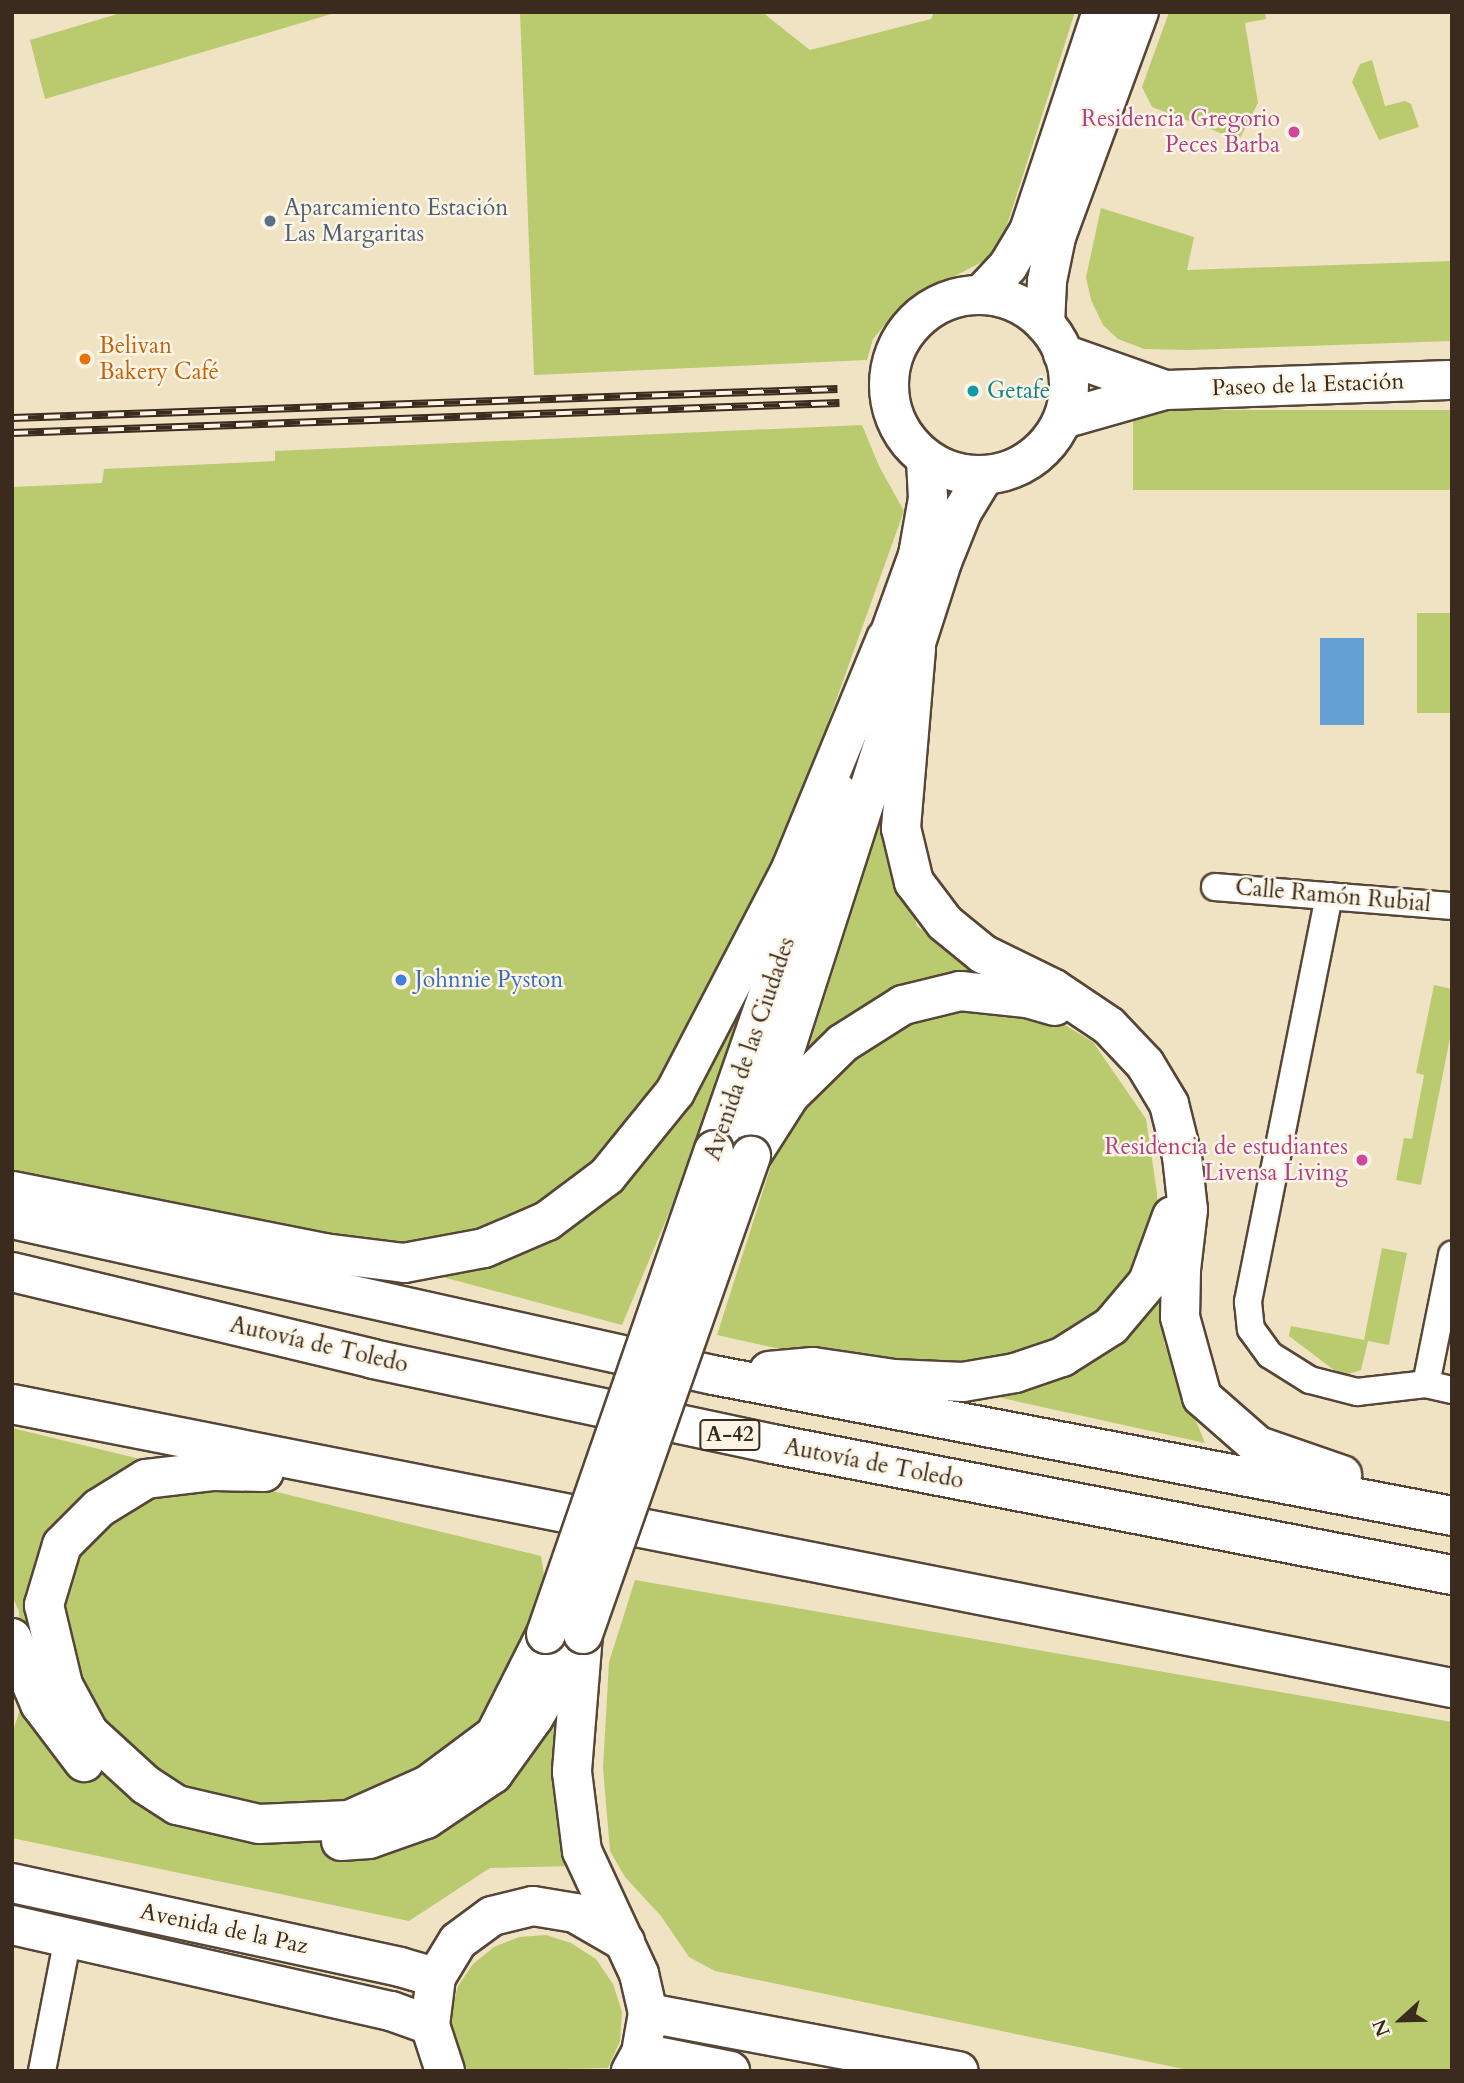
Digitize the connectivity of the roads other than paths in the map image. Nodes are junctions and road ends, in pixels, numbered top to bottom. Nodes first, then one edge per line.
1 (1102, 12) edge
2 (1139, 12) edge
3 (981, 295) junction
4 (1054, 339) junction
5 (1452, 380) edge
6 (1165, 390) junction
7 (1063, 419) junction
8 (926, 459) junction
9 (984, 475) junction
10 (901, 644) junction
11 (1215, 887) dead end
12 (1329, 896) junction
13 (1452, 906) edge
14 (1109, 1026) junction
15 (751, 1156) junction
16 (1182, 1156) junction
17 (12, 1191) edge
18 (12, 1219) edge
19 (1452, 1255) edge
20 (12, 1272) edge
21 (713, 1375) junction
22 (1426, 1384) junction
23 (1452, 1390) edge
24 (12, 1404) edge
25 (372, 1475) junction
26 (1452, 1514) edge
27 (1452, 1575) edge
28 (565, 1634) junction
29 (12, 1638) edge
30 (1452, 1688) edge
31 (12, 1883) edge
32 (12, 1925) edge
33 (68, 1937) junction
34 (625, 1942) junction
35 (436, 1977) junction
36 (648, 2012) junction
37 (430, 2025) junction
38 (636, 2062) edge
39 (42, 2071) edge
40 (445, 2071) edge
41 (730, 2071) edge
42 (959, 2071) edge

1 - 3 main road
2 - 4 main road
3 - 4 main road
3 - 8 main road
4 - 6 main road, Paseo de la Estación
4 - 7 main road
5 - 6 main road, Paseo de la Estación
6 - 7 main road, Paseo de la Estación
7 - 9 main road
8 - 9 main road
8 - 10 main road, Avenida de las Ciudades
9 - 10 main road, Avenida de las Ciudades
10 - 14 main road
10 - 15 main road, Avenida de las Ciudades
10 - 17 main road
10 - 28 main road, Avenida de las Ciudades, bridge
11 - 12 street, Calle Ramón Rubial
12 - 13 street, Calle Ramón Rubial
12 - 22 street
14 - 15 main road
14 - 16 main road
15 - 28 main road, Avenida de las Ciudades, bridge
16 - 21 main road
16 - 26 main road
18 - 21 main road, A-42
19 - 22 street
20 - 27 main road, Autovía de Toledo / A-42
21 - 26 main road, A-42
22 - 23 street
24 - 25 main road
25 - 28 main road
25 - 30 main road
28 - 29 main road
28 - 34 main road
31 - 35 main road, Avenida de la Paz
32 - 33 main road
33 - 37 main road
33 - 39 street
34 - 35 main road
34 - 36 main road
35 - 37 main road
36 - 38 main road
36 - 42 main road
37 - 40 main road
38 - 41 main road

